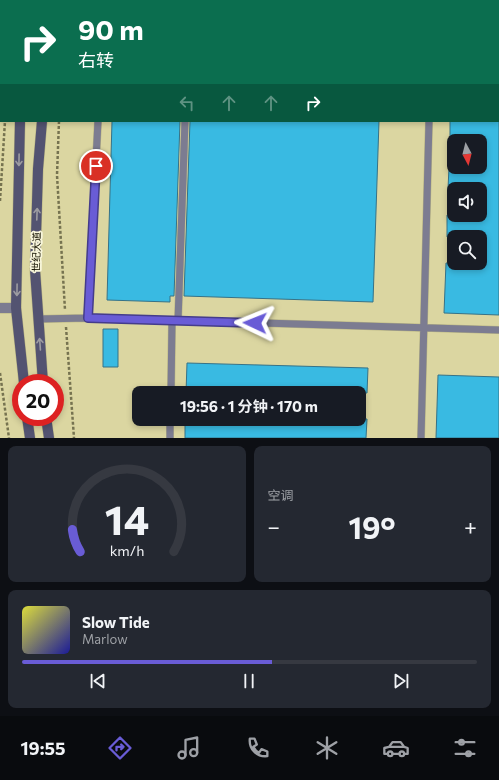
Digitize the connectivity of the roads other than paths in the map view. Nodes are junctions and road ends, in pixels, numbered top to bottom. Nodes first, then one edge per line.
1 (20, 122) edge
2 (42, 122) edge
3 (98, 122) edge
4 (185, 122) edge
5 (429, 122) edge
6 (0, 308) edge
7 (16, 308) junction
8 (38, 318) junction
9 (88, 318) junction
10 (175, 321) junction
11 (424, 328) junction
12 (499, 330) edge
13 (23, 374) edge
14 (42, 374) edge
15 (171, 386) edge
16 (28, 426) edge
17 (47, 426) edge
18 (170, 426) edge
19 (30, 438) edge
20 (49, 438) edge
21 (170, 438) edge
22 (421, 438) edge

1 -> 7 street, 世纪大道
8 -> 2 street, 世纪大道
3 - 9 lane
4 - 10 lane
5 - 11 lane
6 - 7 street
7 - 13 street, 世纪大道
8 - 9 lane
14 -> 8 street, 世纪大道
9 - 10 lane
10 - 11 lane
10 - 15 lane
11 - 12 lane
11 - 22 lane
16 - 19 street
17 - 20 street
18 - 21 lane

